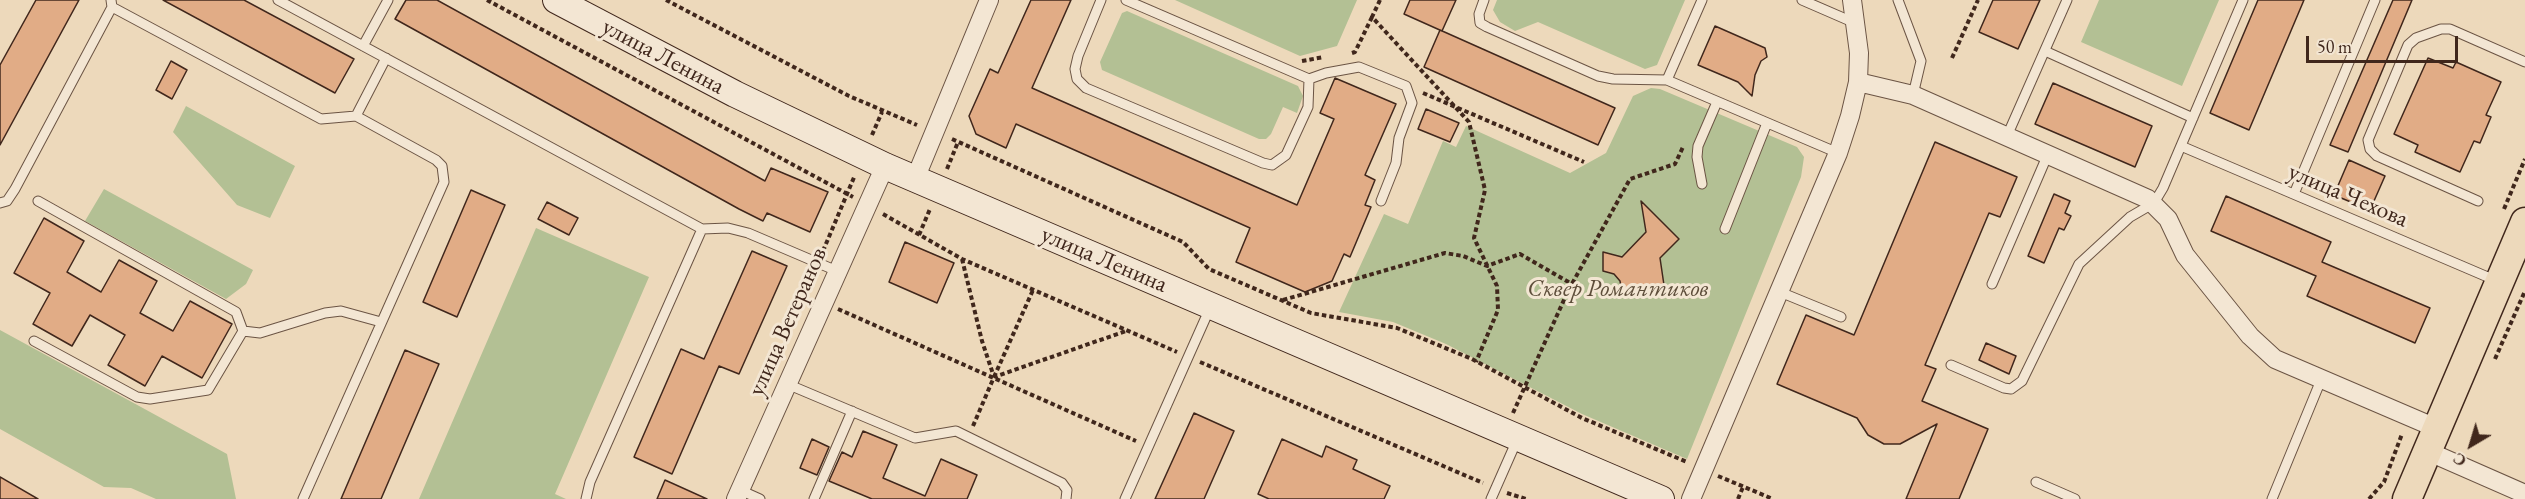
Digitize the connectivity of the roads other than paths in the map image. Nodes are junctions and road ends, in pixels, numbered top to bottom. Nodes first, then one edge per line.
1 (278, 0) edge
2 (388, 0) edge
3 (556, 0) edge
4 (989, 0) edge
5 (1101, 0) edge
6 (1126, 0) edge
7 (1484, 0) edge
8 (1702, 0) edge
9 (1802, 0) edge
10 (1852, 0) edge
11 (1898, 0) edge
12 (2067, 0) edge
13 (2243, 0) edge
14 (2375, 0) edge
15 (111, 4) edge
16 (1856, 23) junction
17 (363, 46) junction
18 (2045, 51) junction
19 (386, 58) junction
20 (2525, 62) edge
21 (1309, 79) junction
22 (1667, 80) junction
23 (1858, 82) junction
24 (1913, 95) junction
25 (1717, 102) junction
26 (356, 116) junction
27 (2193, 118) junction
28 (1767, 123) junction
29 (2007, 136) junction
30 (2181, 146) junction
31 (1838, 153) junction
32 (2048, 154) junction
33 (874, 161) junction
34 (915, 179) junction
35 (1702, 184) dead end
36 (2294, 194) junction
37 (38, 201) dead end
38 (1381, 201) dead end
39 (2478, 201) dead end
40 (0, 203) edge
41 (2154, 203) junction
42 (2524, 227) edge
43 (702, 229) junction
44 (1725, 229) dead end
45 (837, 271) junction
46 (2499, 282) junction
47 (1992, 284) dead end
48 (1780, 292) junction
49 (1211, 306) junction
50 (1841, 317) dead end
51 (381, 322) junction
52 (243, 331) junction
53 (34, 341) dead end
54 (1951, 364) dead end
55 (2320, 380) junction
56 (787, 384) junction
57 (852, 411) junction
58 (1512, 435) junction
59 (2432, 439) junction
60 (2036, 482) dead end
61 (2525, 494) edge
62 (738, 495) edge
63 (303, 499) edge
64 (586, 499) edge
65 (760, 499) edge
66 (814, 499) edge
67 (1066, 499) edge
68 (1125, 499) edge
69 (1491, 499) edge
70 (1661, 499) edge
71 (1691, 499) edge
72 (2075, 499) edge
73 (2272, 499) edge
74 (2407, 499) edge

1 - 17 lane
2 - 17 lane
3 - 33 main road, улица Ленина
4 - 34 street
5 - 21 lane
6 - 21 lane
7 - 22 lane
8 - 22 lane
9 - 16 lane
10 - 16 street
11 - 24 lane
12 - 18 lane
13 - 27 lane
14 - 36 lane
15 - 26 lane
15 - 40 lane
16 - 23 street
17 - 19 lane
18 - 27 lane
18 - 29 lane
19 - 26 lane
19 - 43 lane
20 - 39 lane
21 - 38 lane
22 - 25 lane
23 - 24 street
23 - 31 street
24 - 29 street
25 - 28 lane
25 - 35 lane
26 - 51 lane
27 - 30 lane
28 - 31 lane
28 - 44 lane
29 - 32 street
30 - 36 lane, улица Чехова
30 - 41 lane
31 - 48 street
32 - 41 street
32 - 47 lane
33 - 34 main road, улица Ленина
33 - 45 street, улица Ветеранов
34 - 49 main road, улица Ленина
36 - 46 lane, улица Чехова
37 - 52 lane
41 - 54 lane
41 - 55 street
42 - 46 main road
43 - 45 lane
43 - 64 lane
45 - 56 street, улица Ветеранов
46 - 59 main road
48 - 50 lane
48 - 71 street
49 - 58 main road, улица Ленина
49 - 68 lane
51 - 52 lane
51 - 63 lane
52 - 53 lane
55 - 59 street
55 - 73 lane
56 - 57 lane
56 - 62 street, улица Ветеранов
57 - 66 lane
57 - 67 lane
58 - 69 lane
58 - 70 main road, улица Ленина
59 - 61 street
59 - 74 main road
60 - 72 lane
62 - 65 lane

